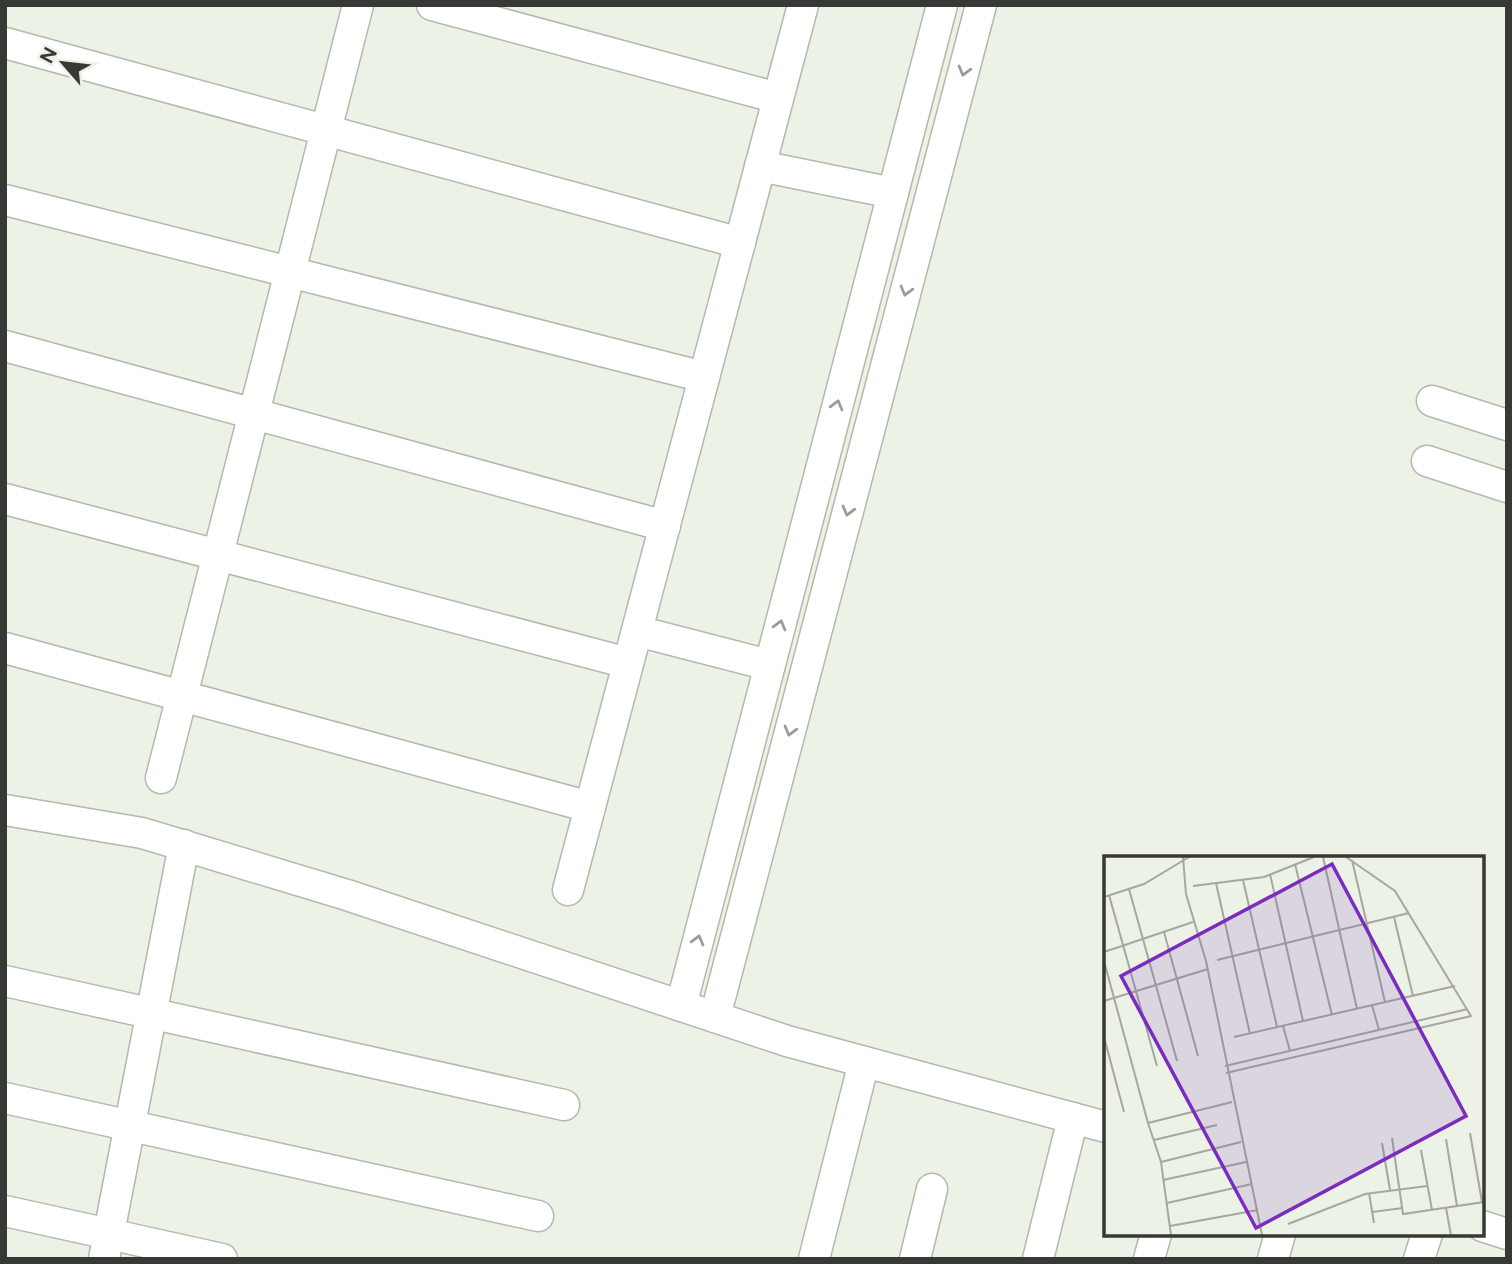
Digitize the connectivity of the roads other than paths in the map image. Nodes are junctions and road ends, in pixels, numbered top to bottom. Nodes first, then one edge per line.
1 (358, 5) edge
2 (432, 5) edge
3 (803, 5) edge
4 (942, 5) edge
5 (981, 5) edge
6 (5, 43) edge
7 (778, 98) junction
8 (326, 130) junction
9 (902, 159) junction
10 (939, 165) junction
11 (760, 166) junction
12 (892, 193) junction
13 (5, 200) edge
14 (740, 243) junction
15 (290, 272) junction
16 (5, 346) edge
17 (704, 377) junction
18 (1432, 401) dead end
19 (254, 414) junction
20 (1507, 425) edge
21 (1427, 461) dead end
22 (1507, 487) edge
23 (5, 499) edge
24 (665, 526) junction
25 (803, 539) junction
26 (839, 548) junction
27 (218, 555) junction
28 (636, 631) junction
29 (5, 648) edge
30 (628, 663) junction
31 (769, 665) junction
32 (182, 696) junction
33 (161, 778) dead end
34 (590, 807) junction
35 (5, 810) edge
36 (184, 845) junction
37 (568, 890) dead end
38 (5, 981) edge
39 (681, 1006) junction
40 (151, 1014) junction
41 (715, 1017) junction
42 (864, 1062) junction
43 (5, 1098) edge
44 (564, 1105) dead end
45 (1073, 1118) junction
46 (130, 1126) junction
47 (1104, 1126) edge
48 (932, 1189) dead end
49 (5, 1211) edge
50 (538, 1216) dead end
51 (1484, 1227) edge
52 (1507, 1234) edge
53 (1155, 1236) edge
54 (1279, 1236) edge
55 (1426, 1236) edge
56 (106, 1246) edge
57 (222, 1259) edge
58 (814, 1259) edge
59 (915, 1259) edge
60 (1038, 1259) edge
61 (1149, 1259) edge
62 (1273, 1259) edge
63 (1419, 1259) edge

1 - 8 street
2 - 7 street
3 - 7 street
4 - 9 street
5 -> 10 street
6 - 8 street
7 - 11 street
8 - 14 street
8 - 15 street
9 - 10 street
9 - 12 street
10 -> 26 street
11 - 12 street
11 - 14 street
25 -> 12 street
13 - 15 street
14 - 17 street
15 - 17 street
15 - 19 street
16 - 19 street
17 - 24 street
18 - 20 street
19 - 24 street
19 - 27 street
21 - 22 street
23 - 27 street
24 - 28 street
25 - 26 street
31 -> 25 street
26 -> 41 street
27 - 30 street
27 - 32 street
28 - 30 street
28 - 31 street
29 - 32 street
30 - 34 street
39 -> 31 street
32 - 33 street
32 - 34 street
34 - 37 street
35 - 36 street
36 - 39 street
36 - 40 street
38 - 40 street
39 - 41 street
40 - 44 street
40 - 46 street
41 - 42 street
42 - 45 street
42 - 58 street
43 - 46 street
45 - 47 street
45 - 60 street
46 - 50 street
46 - 56 street
48 - 59 street
49 - 56 street
51 - 52 street
53 - 61 street
54 - 62 street
55 - 63 street
56 - 57 street

